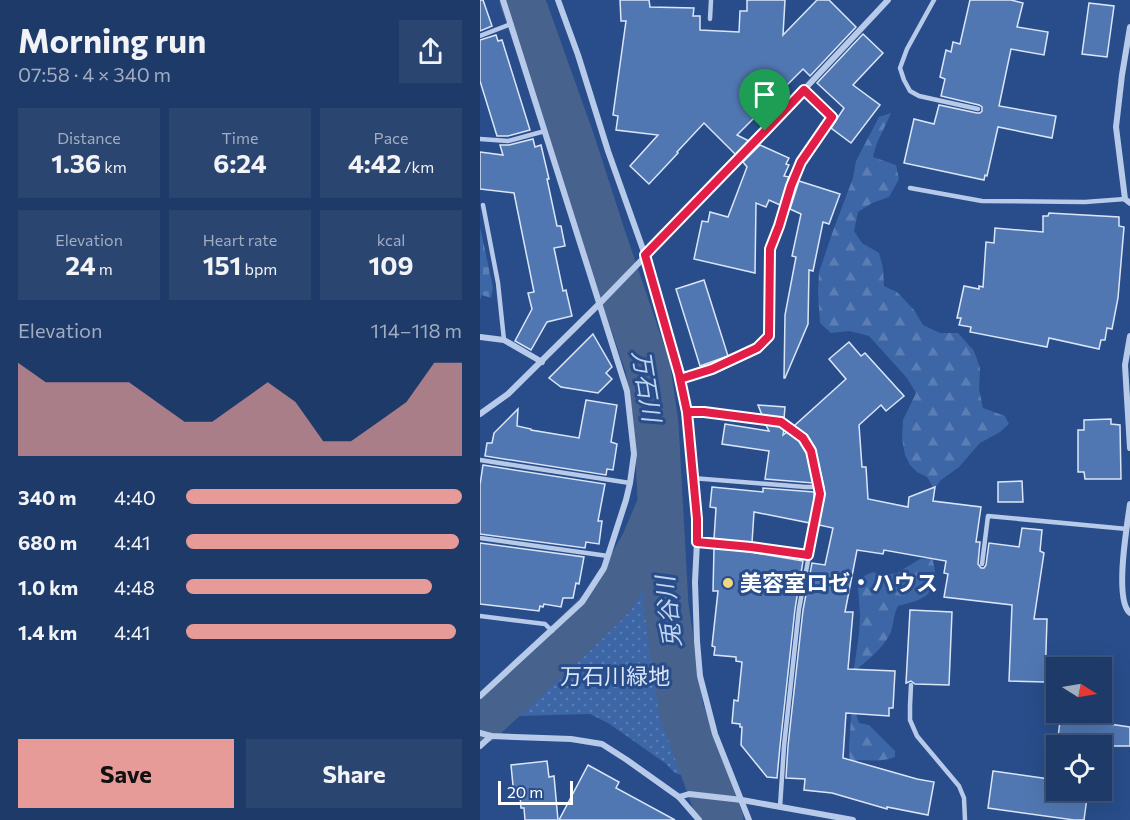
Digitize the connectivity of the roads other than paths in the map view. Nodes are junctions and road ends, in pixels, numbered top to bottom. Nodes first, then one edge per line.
1 (503, 0) edge
2 (558, 0) edge
3 (711, 0) edge
4 (888, 0) edge
5 (934, 0) edge
6 (710, 19) dead end
7 (511, 24) junction
8 (1130, 27) edge
9 (480, 36) edge
10 (1129, 40) edge
11 (804, 90) junction
12 (978, 109) dead end
13 (545, 131) junction
14 (480, 139) edge
15 (910, 188) dead end
16 (1128, 201) edge
17 (483, 205) dead end
18 (645, 255) junction
19 (599, 304) junction
20 (1130, 336) edge
21 (480, 337) edge
22 (504, 340) junction
23 (542, 362) junction
24 (680, 379) junction
25 (687, 412) junction
26 (480, 414) edge
27 (1130, 448) edge
28 (480, 460) edge
29 (692, 478) junction
30 (630, 483) junction
31 (819, 487) junction
32 (1130, 504) edge
33 (1127, 529) junction
34 (480, 538) edge
35 (697, 542) junction
36 (808, 555) junction
37 (608, 556) junction
38 (982, 564) dead end
39 (1130, 613) edge
40 (480, 616) edge
41 (552, 631) junction
42 (911, 685) dead end
43 (480, 696) edge
44 (480, 733) edge
45 (491, 736) junction
46 (480, 746) edge
47 (679, 797) junction
48 (742, 800) junction
49 (780, 807) junction
50 (699, 820) edge
51 (749, 820) edge
52 (850, 820) edge
53 (964, 820) edge

1 - 7 street
2 - 18 street
3 - 6 lane
4 - 11 street
5 - 12 lane
7 - 9 lane
7 - 13 street
8 - 10 street
10 - 16 street
11 - 18 street
11 - 24 street
13 - 14 lane
13 - 19 street
15 - 16 lane
17 - 22 lane
18 - 19 street
18 - 24 street
19 - 23 street
19 - 30 street
20 - 27 street
21 - 22 street
22 - 23 street
23 - 26 street
24 - 25 street
25 - 29 street
25 - 31 lane
28 - 30 lane
29 - 31 lane
29 - 35 street
30 - 37 street
31 - 36 lane
32 - 33 street
33 - 38 lane
33 - 39 street
34 - 37 lane
35 - 36 lane
35 - 48 street
36 - 49 lane
37 - 41 street
40 - 41 lane
41 - 43 street
42 - 53 lane
44 - 45 street
45 - 46 street
45 - 47 street
47 - 48 street
47 - 50 street
48 - 49 street
48 - 51 street
49 - 52 street

